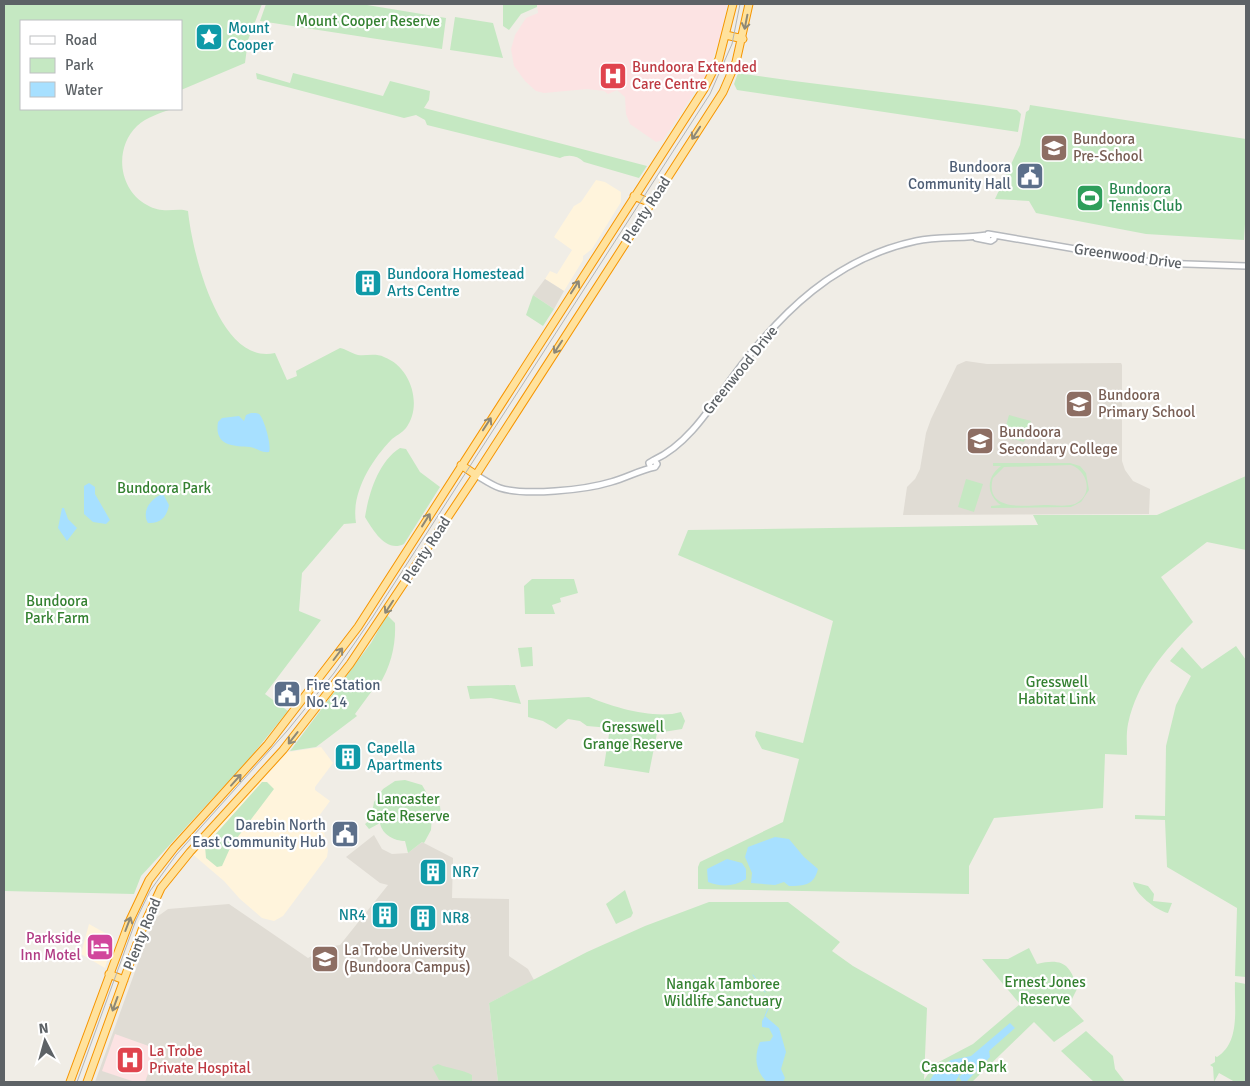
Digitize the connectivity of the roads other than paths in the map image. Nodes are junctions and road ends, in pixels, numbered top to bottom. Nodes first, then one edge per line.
1 (733, 4) edge
2 (749, 4) edge
3 (726, 36) junction
4 (743, 39) junction
5 (635, 194) junction
6 (651, 203) junction
7 (1246, 266) edge
8 (461, 465) junction
9 (476, 474) junction
10 (401, 562) junction
11 (416, 566) junction
12 (223, 794) junction
13 (236, 803) junction
14 (109, 974) junction
15 (124, 980) junction
16 (70, 1082) edge
17 (87, 1082) edge

1 - 3 highway, Plenty Road
2 -> 4 highway, Plenty Road
3 - 4 highway
3 - 5 highway, Plenty Road
4 -> 6 highway, Plenty Road
5 - 6 highway
8 -> 5 highway, Plenty Road
6 -> 9 highway, Plenty Road
7 - 9 street, Greenwood Drive
8 - 9 highway
10 -> 8 highway, Plenty Road
9 - 11 highway, Plenty Road
10 - 11 highway
12 -> 10 highway, Plenty Road
11 -> 13 highway, Plenty Road
12 - 13 highway
14 -> 12 highway, Plenty Road
13 - 15 highway, Plenty Road
14 - 15 highway
14 - 16 highway, Plenty Road
15 -> 17 highway, Plenty Road

